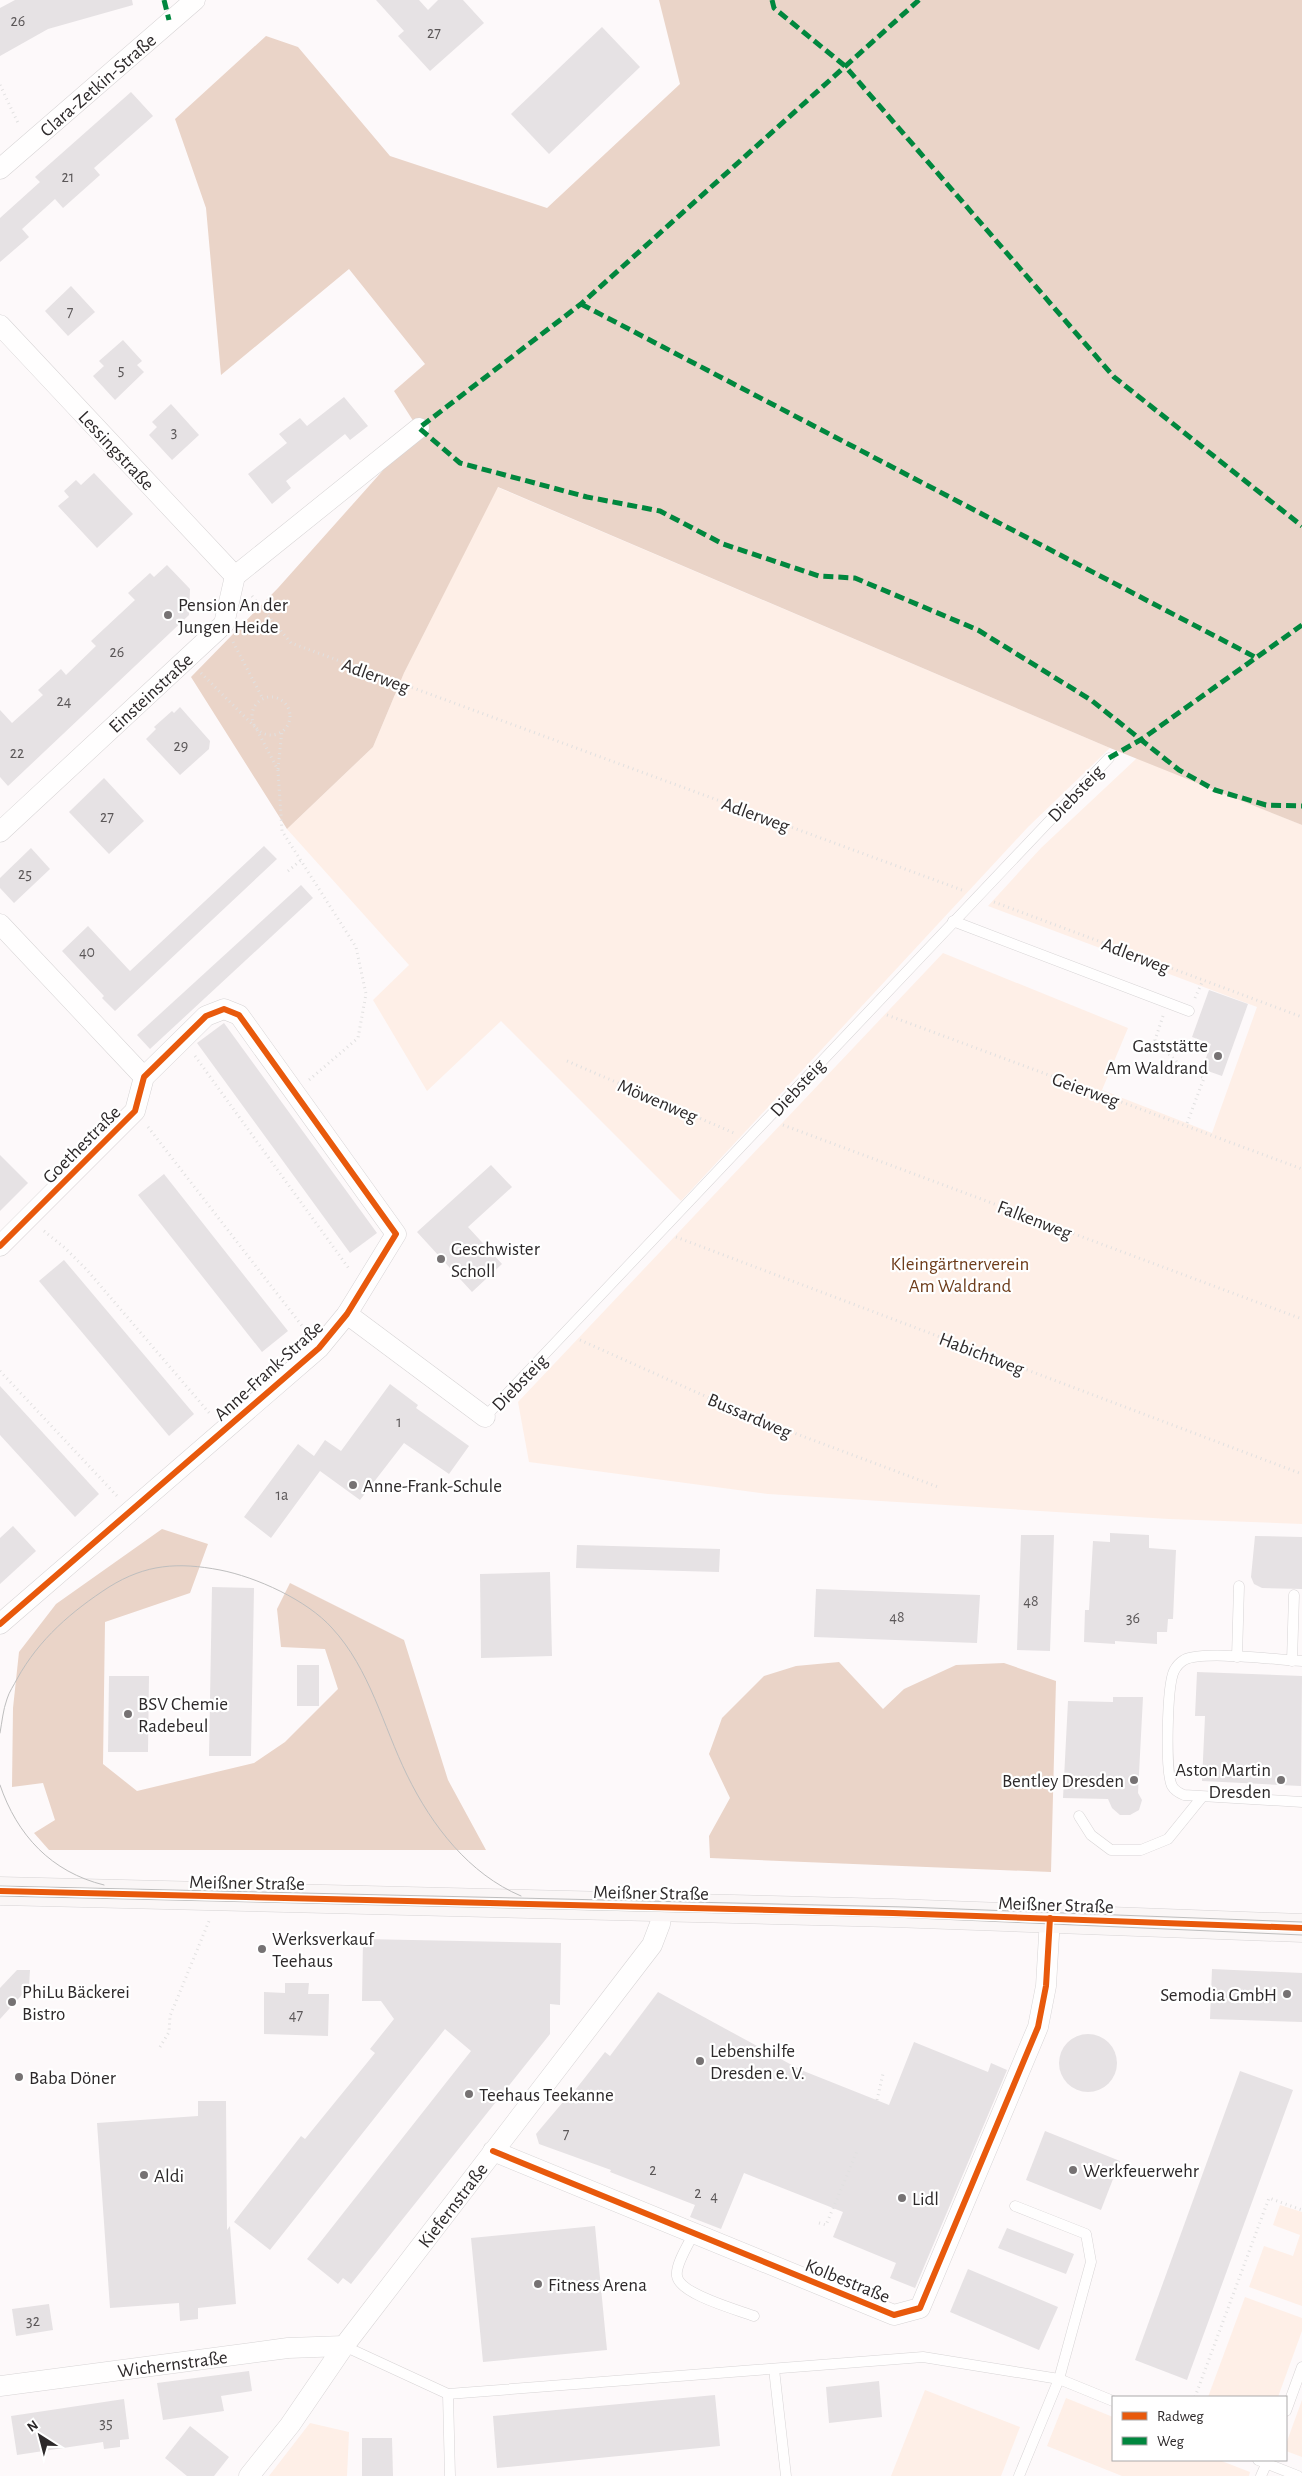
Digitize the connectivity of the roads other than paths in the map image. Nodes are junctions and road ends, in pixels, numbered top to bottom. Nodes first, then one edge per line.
1 (195, 0) edge
2 (0, 169) edge
3 (0, 325) edge
4 (419, 428) dead end
5 (235, 576) junction
6 (1109, 758) dead end
7 (0, 832) edge
8 (953, 921) junction
9 (0, 924) edge
10 (1189, 1011) dead end
11 (144, 1077) junction
12 (0, 1246) edge
13 (347, 1314) junction
14 (485, 1417) joint
15 (1239, 1586) dead end
16 (1294, 1595) dead end
17 (0, 1624) edge
18 (1237, 1657) junction
19 (1297, 1661) edge
20 (1202, 1797) junction
21 (1302, 1802) edge
22 (1079, 1816) dead end
23 (0, 1891) edge
24 (662, 1907) junction
25 (1050, 1918) junction
26 (1302, 1928) edge
27 (493, 2151) junction
28 (1015, 2206) dead end
29 (694, 2233) junction
30 (754, 2316) dead end
31 (344, 2346) junction
32 (1302, 2367) edge
33 (774, 2369) junction
34 (1059, 2379) junction
35 (0, 2386) edge
36 (448, 2394) junction
37 (1112, 2401) edge
38 (1287, 2407) edge
39 (1264, 2461) edge
40 (249, 2476) edge
41 (450, 2476) edge
42 (786, 2476) edge
43 (1019, 2476) edge
44 (1261, 2476) edge
45 (1298, 2476) edge

1 - 2 street, Clara-Zetkin-Straße
3 - 5 street, Lessingstraße
4 - 5 street
5 - 7 street, Einsteinstraße
6 - 8 lane, Diebsteig
8 - 10 lane
8 - 14 lane, Diebsteig
9 - 11 street
11 - 12 street, Goethestraße
11 - 13 street, Anne-Frank-Straße
13 - 14 street, Anne-Frank-Straße
13 - 17 street, Anne-Frank-Straße
15 - 18 lane
16 - 19 lane
18 - 19 lane
18 - 20 lane
20 - 21 lane
20 - 22 lane
23 - 24 main road, Meißner Straße
24 - 25 main road, Meißner Straße
24 - 27 street, Kiefernstraße
25 - 26 main road, Meißner Straße
25 - 29 street, Kolbestraße
27 - 29 street, Kolbestraße
27 - 31 street, Kiefernstraße
28 - 34 lane
29 - 30 lane
31 - 35 street, Wichernstraße
31 - 36 lane
31 - 40 street, Kiefernstraße
32 - 38 lane
33 - 34 lane
33 - 36 lane
33 - 42 lane
34 - 37 lane
34 - 43 lane
36 - 41 lane
39 - 44 lane
39 - 45 lane

